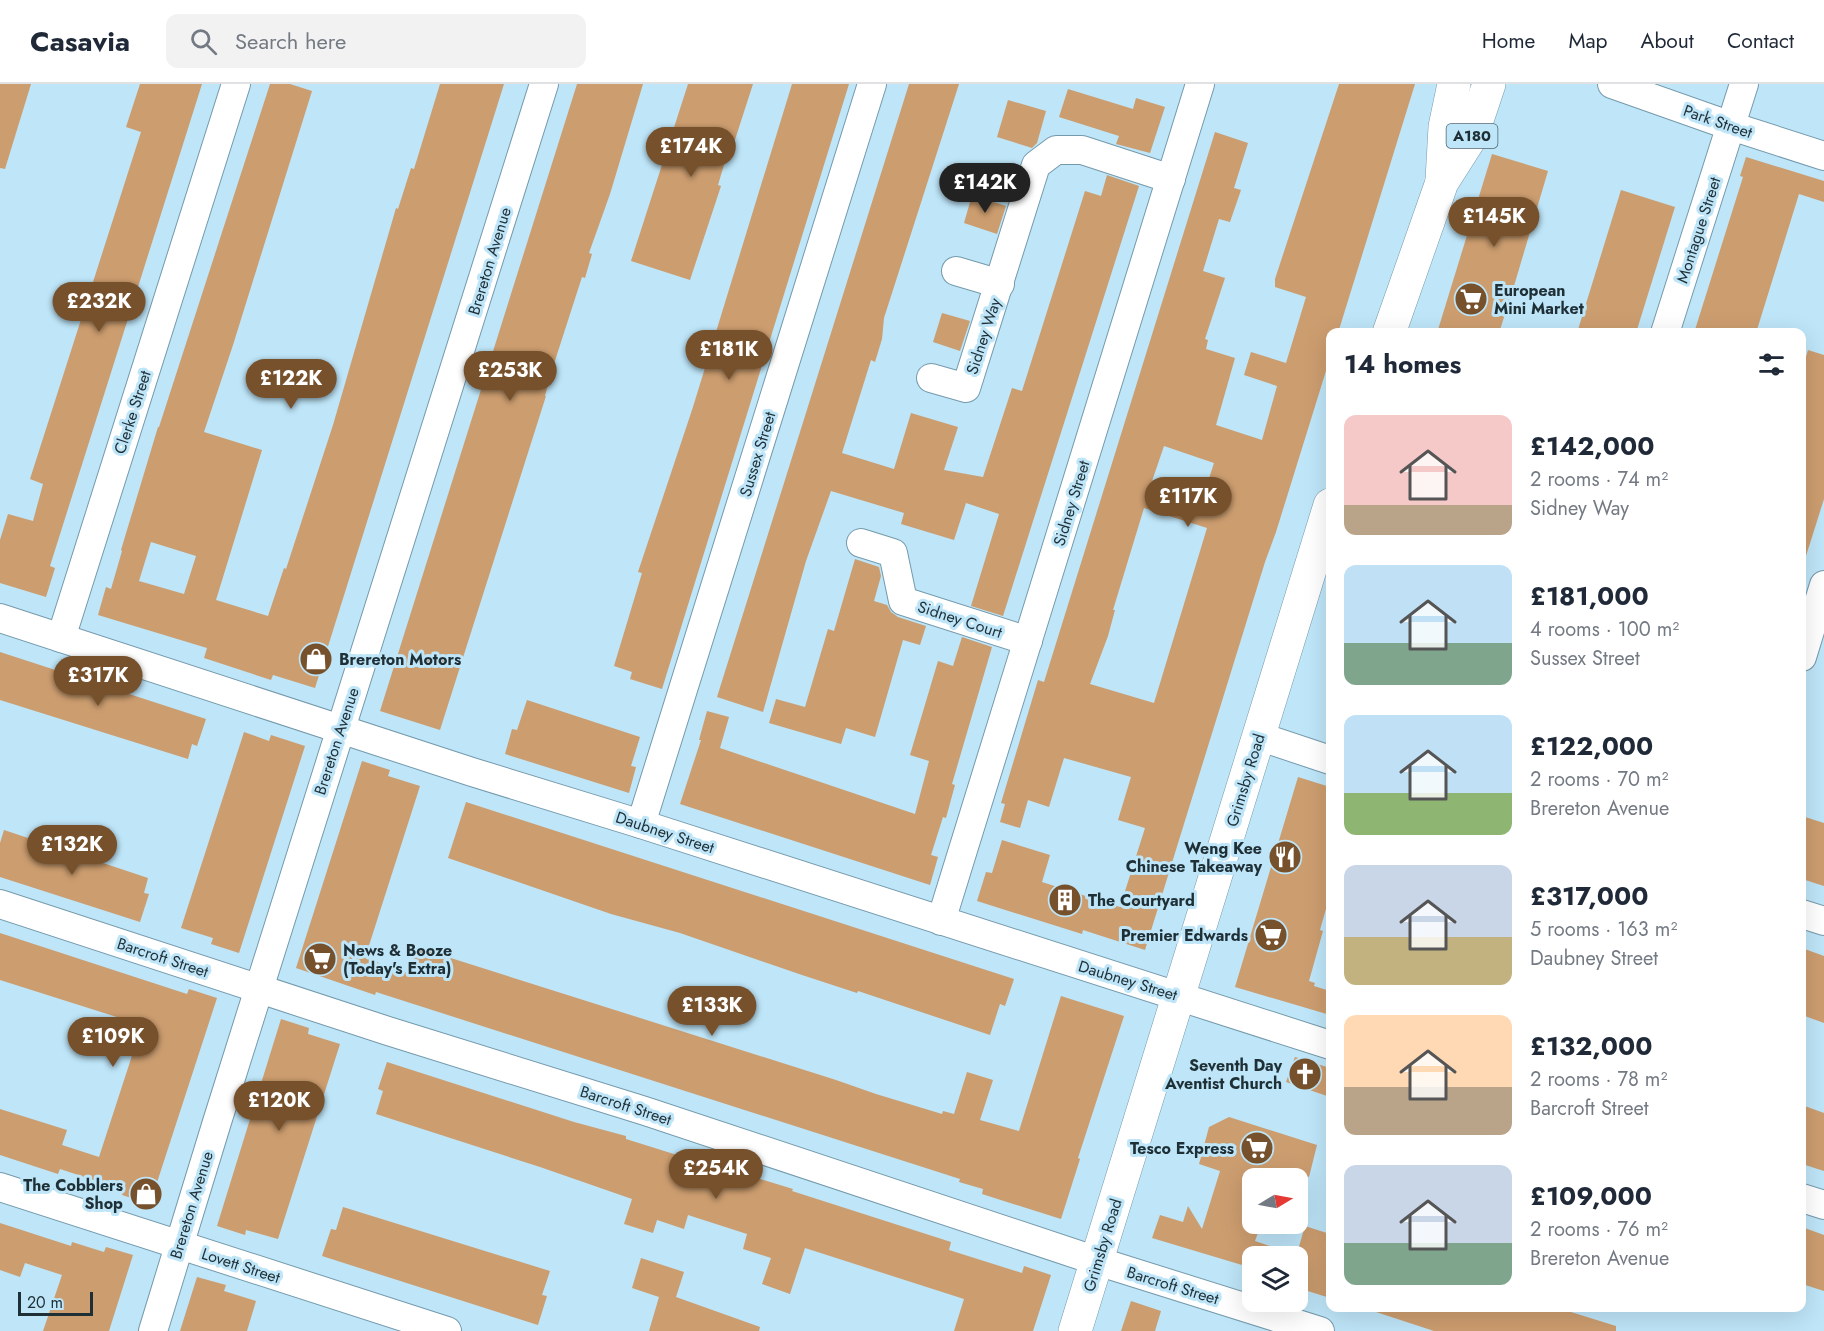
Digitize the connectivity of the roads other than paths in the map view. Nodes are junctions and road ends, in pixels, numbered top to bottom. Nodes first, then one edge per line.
1 (236, 84) edge
2 (544, 84) edge
3 (872, 84) edge
4 (1200, 84) edge
5 (1454, 84) edge
6 (1489, 84) edge
7 (1612, 84) edge
8 (1744, 84) edge
9 (1731, 126) junction
10 (1824, 156) edge
11 (1171, 179) junction
12 (1442, 182) junction
13 (956, 271) dead end
14 (1000, 284) junction
15 (1391, 328) edge
16 (1667, 328) edge
17 (931, 378) dead end
18 (1326, 518) edge
19 (861, 543) dead end
20 (1824, 585) edge
21 (0, 618) edge
22 (61, 638) junction
23 (1028, 641) junction
24 (1806, 644) edge
25 (340, 729) junction
26 (1258, 736) junction
27 (1326, 759) edge
28 (641, 824) junction
29 (0, 904) edge
30 (1806, 915) edge
31 (941, 921) junction
32 (1824, 921) edge
33 (261, 988) junction
34 (1179, 996) junction
35 (1326, 1044) edge
36 (0, 1187) edge
37 (1806, 1199) edge
38 (1824, 1205) edge
39 (180, 1244) junction
40 (1097, 1261) junction
41 (153, 1331) edge
42 (447, 1331) edge
43 (1075, 1331) edge
44 (1320, 1331) edge

1 - 22 street, Clerke Street
2 - 25 street, Brereton Avenue
3 - 28 street, Sussex Street
4 - 11 street, Sidney Street
5 - 12 main road, A180
6 - 12 main road, A180
7 - 9 street, Park Street
8 - 9 street, Montague Street
9 - 10 street, Park Street
9 - 16 street, Montague Street
11 - 14 street, Sidney Way
11 - 23 street, Sidney Street
12 - 15 main road, A180
13 - 14 street, Sidney Way
14 - 17 street, Sidney Way
18 - 26 main road, Grimsby Road
19 - 23 street, Sidney Court
20 - 24 street
21 - 22 street, Daubney Street
22 - 25 street, Daubney Street
23 - 31 street, Sidney Street
25 - 28 street, Daubney Street
25 - 33 street, Brereton Avenue
26 - 27 street
26 - 34 main road, Grimsby Road
28 - 31 street, Daubney Street
29 - 33 street, Barcroft Street
30 - 32 street
31 - 34 street, Daubney Street
33 - 39 street, Brereton Avenue
33 - 40 street, Barcroft Street
34 - 35 street, Daubney Street
34 - 40 main road, Grimsby Road
36 - 39 street, Lovett Street
37 - 38 street
39 - 41 street, Brereton Avenue
39 - 42 street, Lovett Street
40 - 43 main road, Grimsby Road
40 - 44 street, Barcroft Street

